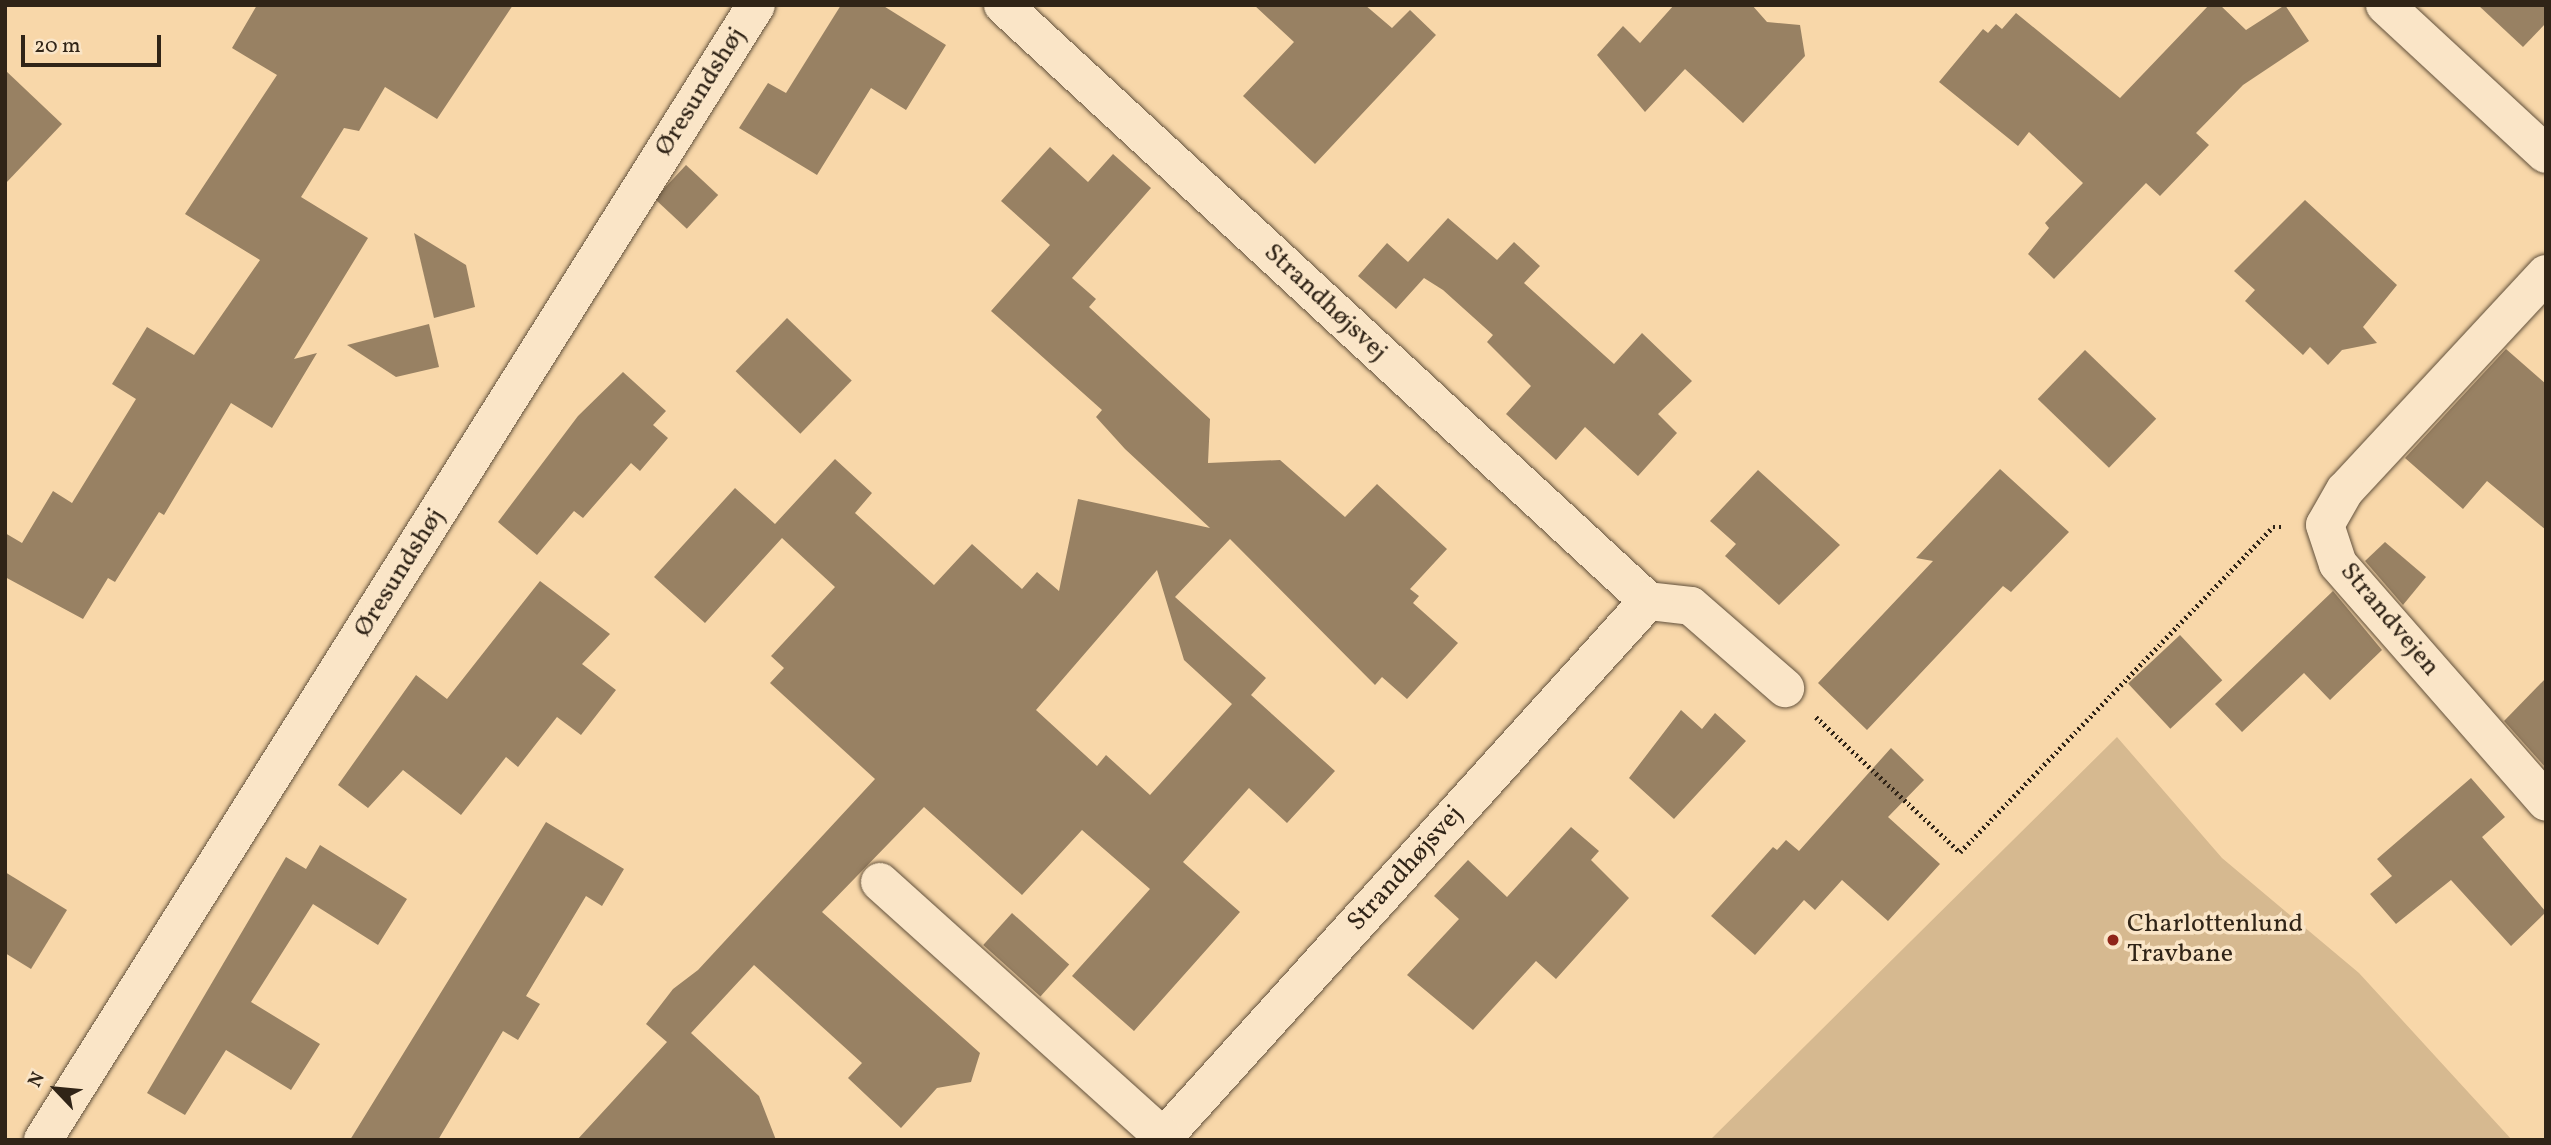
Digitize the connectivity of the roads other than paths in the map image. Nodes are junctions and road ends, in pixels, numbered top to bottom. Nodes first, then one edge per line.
1 (756, 5) edge
2 (1003, 5) edge
3 (2385, 5) edge
4 (2546, 154) edge
5 (2546, 274) edge
6 (1648, 601) junction
7 (1784, 688) road end
8 (2546, 802) edge
9 (880, 881) dead end
10 (1162, 1139) edge
11 (43, 1140) edge

1 - 11 street, Øresundshøj
2 - 6 street, Strandhøjsvej
3 - 4 street
5 - 8 street, Strandvejen
6 - 7 street
6 - 10 street, Strandhøjsvej
9 - 10 street, Strandhøjsvej

